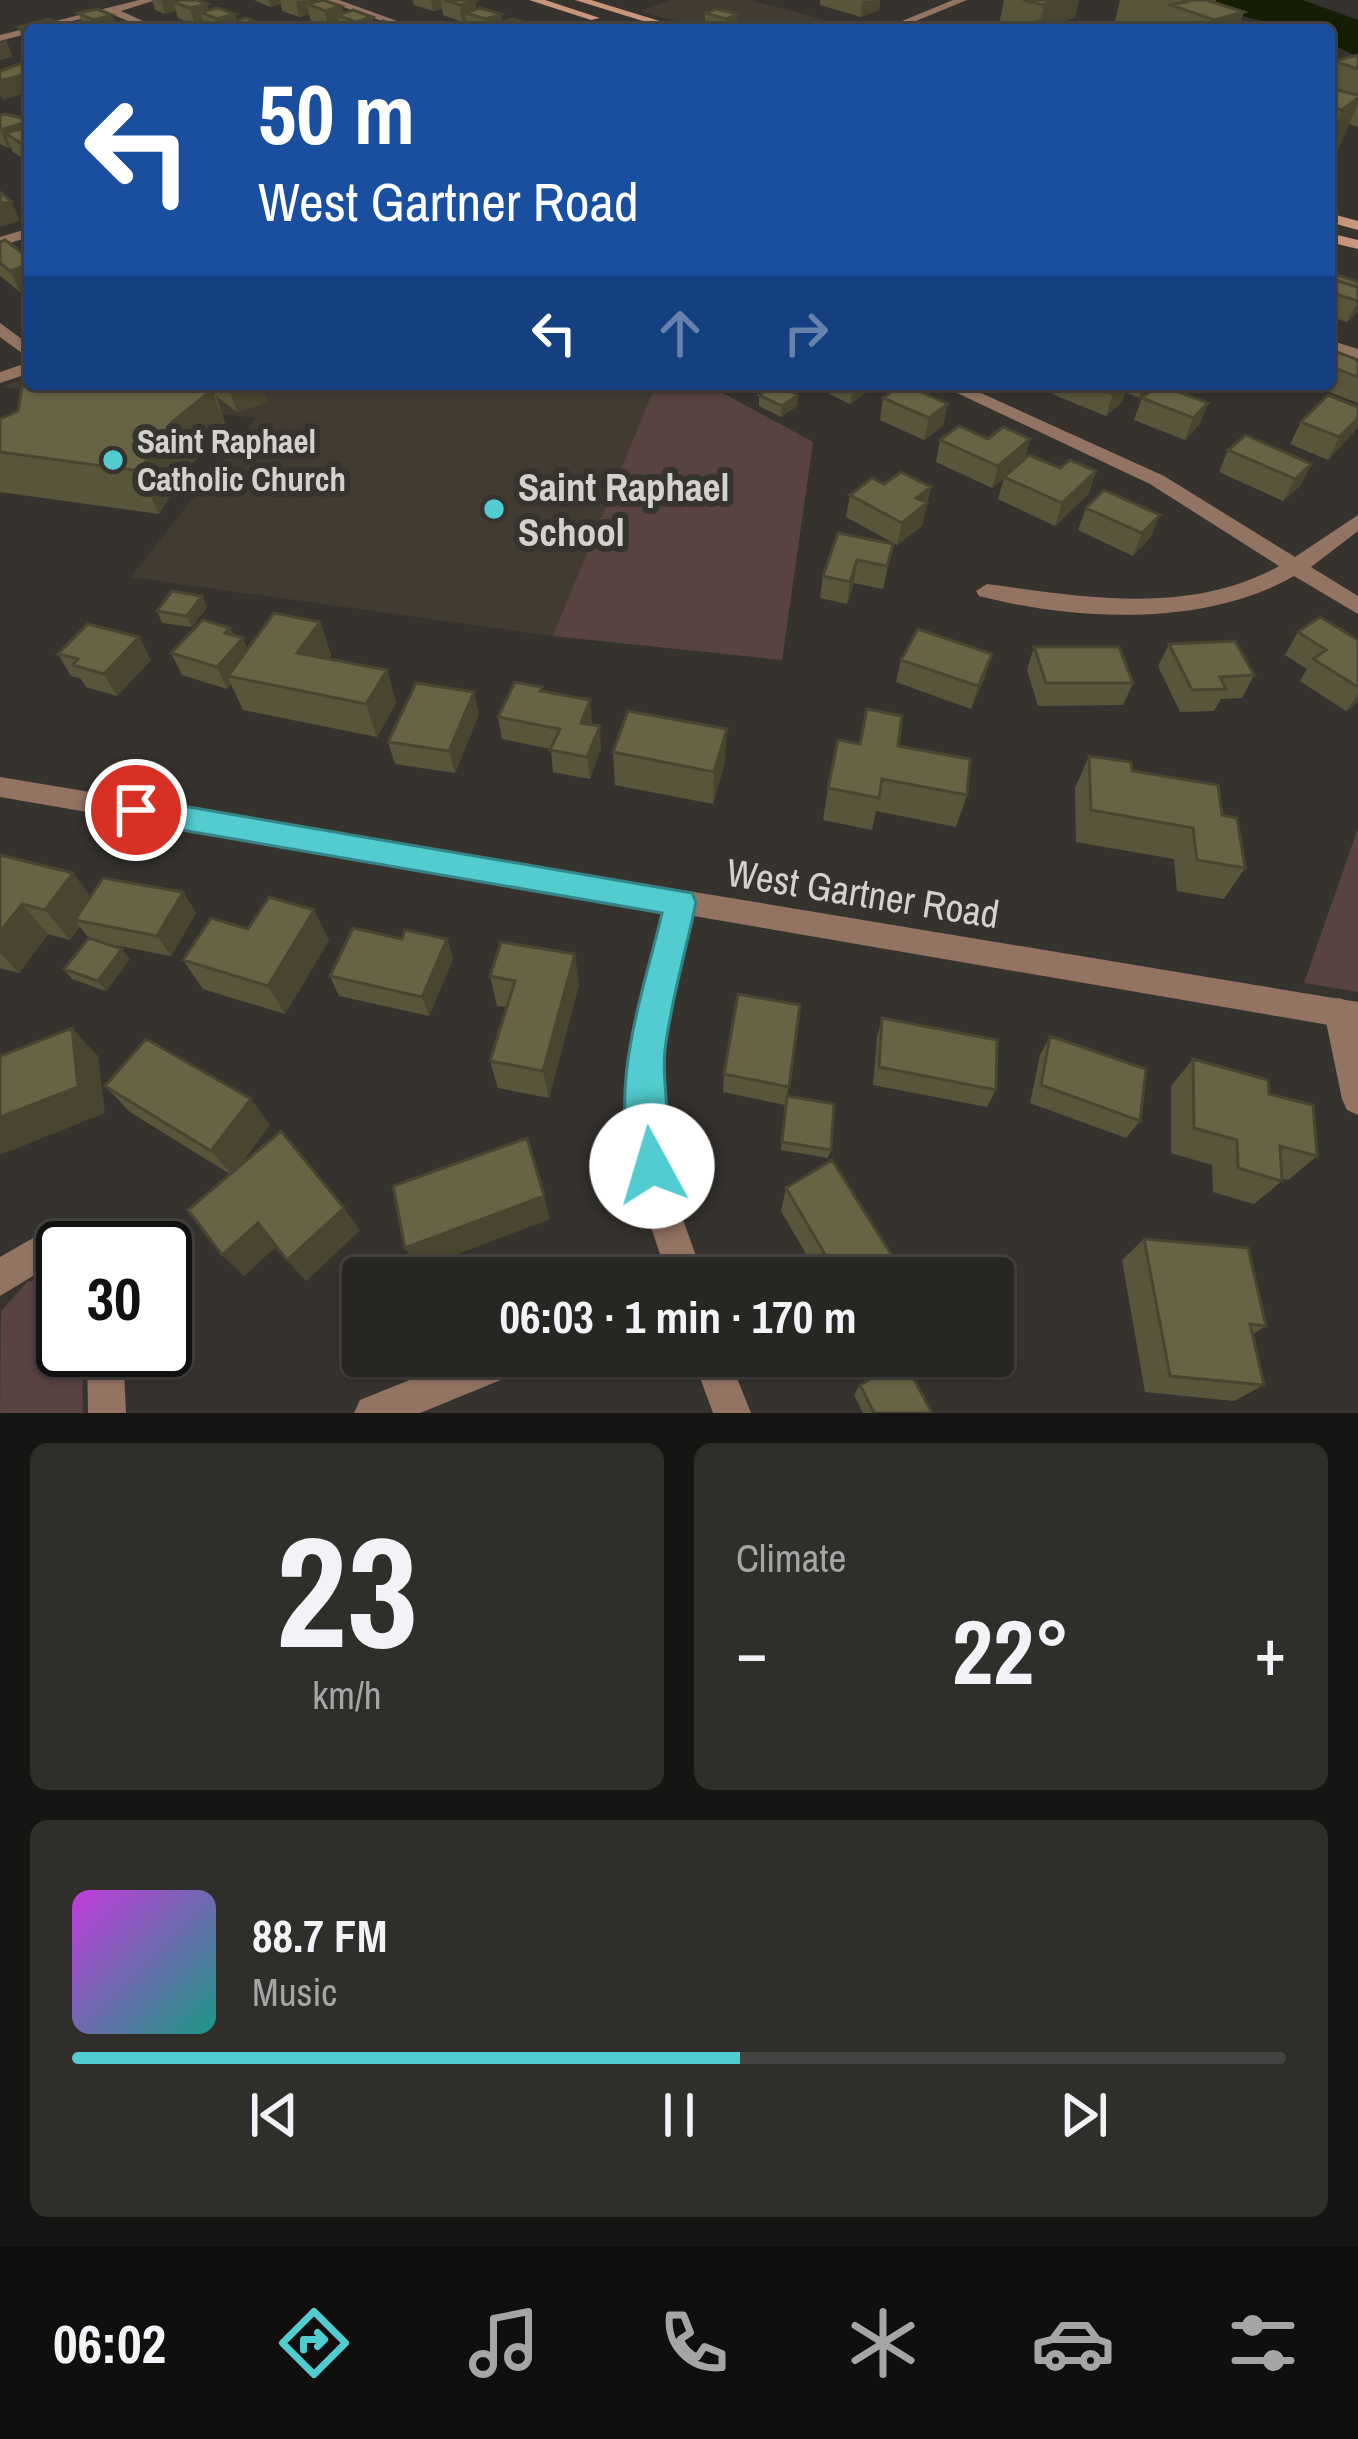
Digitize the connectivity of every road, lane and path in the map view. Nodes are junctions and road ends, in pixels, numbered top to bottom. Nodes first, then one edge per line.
1 (151, 0) edge
2 (328, 0) edge
3 (534, 0) edge
4 (580, 0) edge
5 (962, 0) edge
6 (110, 10) junction
7 (54, 24) edge
8 (144, 24) edge
9 (399, 24) edge
10 (616, 24) edge
11 (663, 24) edge
12 (900, 24) edge
13 (0, 328) edge
14 (24, 349) edge
15 (960, 390) edge
16 (1358, 520) edge
17 (1294, 566) junction
18 (987, 591) dead end
19 (1358, 606) edge
20 (0, 787) edge
21 (680, 902) junction
22 (1348, 1014) edge
23 (1358, 1100) edge
24 (36, 1254) edge
25 (680, 1257) edge
26 (0, 1278) edge
27 (106, 1377) edge
28 (463, 1377) edge
29 (718, 1377) edge
30 (107, 1413) edge
31 (373, 1413) edge
32 (731, 1413) edge

1 - 6 street
2 - 9 street
3 - 10 main road
4 - 11 main road
5 - 12 street
6 - 7 street
6 - 8 street
13 - 14 street
15 - 17 street
16 - 17 street
17 - 18 street
17 - 19 street
20 - 21 street, West Gartner Road
21 - 22 street, West Gartner Road
21 - 25 street
22 - 23 street
24 - 26 street
27 - 30 street
28 - 31 street
29 - 32 street

